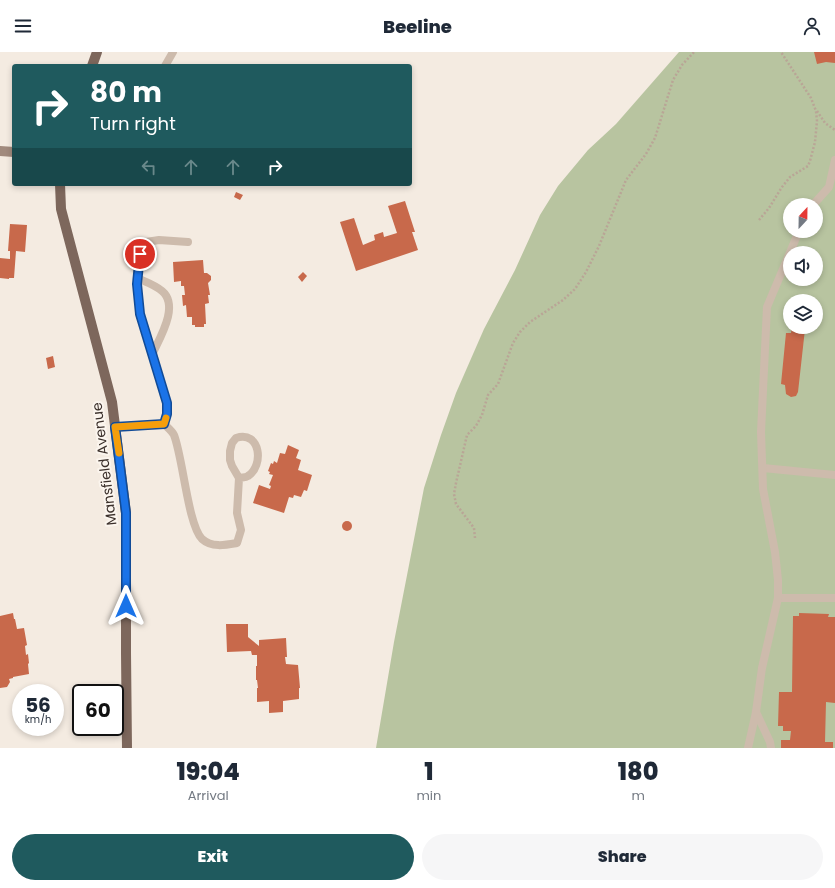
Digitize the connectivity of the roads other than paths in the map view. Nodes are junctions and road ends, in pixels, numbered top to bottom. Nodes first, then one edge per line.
1 (97, 52) edge
2 (173, 52) edge
3 (93, 64) edge
4 (166, 64) edge
5 (0, 151) edge
6 (12, 152) edge
7 (835, 160) edge
8 (60, 186) edge
9 (819, 198) edge
10 (796, 238) edge
11 (188, 242) dead end
12 (137, 278) junction
13 (152, 355) junction
14 (164, 424) junction
15 (115, 427) junction
16 (763, 468) junction
17 (835, 475) edge
18 (239, 478) junction
19 (778, 598) junction
20 (835, 598) edge
21 (756, 712) junction
22 (127, 748) edge
23 (748, 748) edge
24 (771, 748) edge

1 - 3 main road
2 - 4 lane
5 - 6 main road
7 - 9 lane
8 - 15 main road, Mansfield Avenue
10 - 16 lane
11 - 12 lane
12 - 13 lane
12 - 13 lane
13 - 14 lane
14 - 15 lane
14 - 18 lane
15 - 22 main road, Mansfield Avenue
16 - 17 lane
16 - 19 lane
18 - 18 lane
19 - 20 lane
19 - 21 lane
21 - 23 lane
21 - 24 lane

